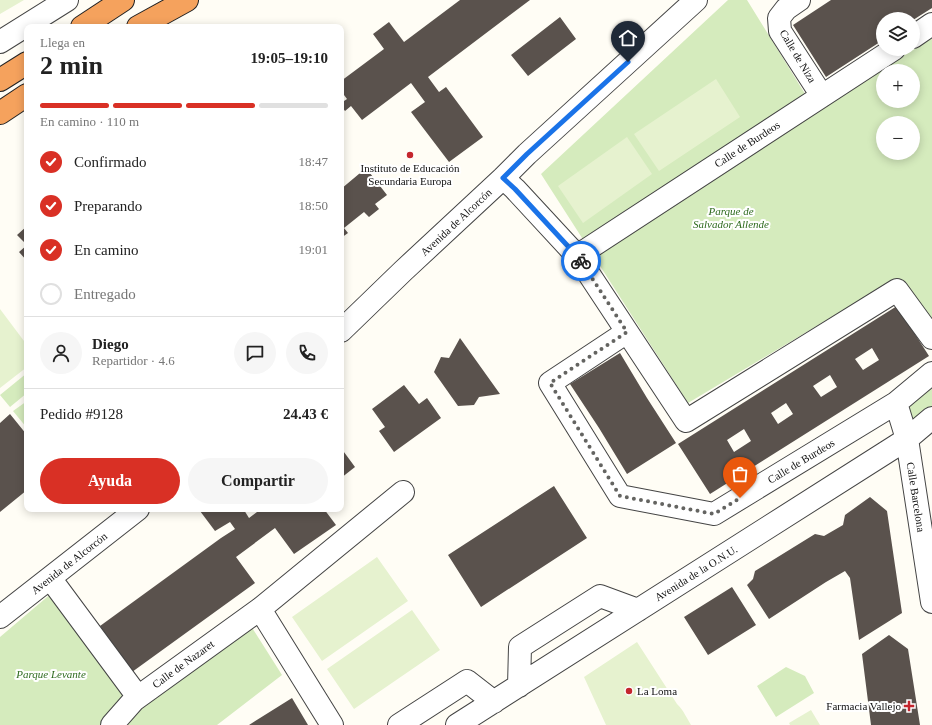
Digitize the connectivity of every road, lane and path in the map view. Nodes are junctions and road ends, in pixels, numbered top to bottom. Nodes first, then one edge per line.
1 (67, 0) edge
2 (124, 0) edge
3 (187, 0) edge
4 (696, 0) edge
5 (799, 0) edge
6 (29, 24) edge
7 (87, 24) edge
8 (143, 24) edge
9 (932, 24) edge
10 (24, 27) edge
11 (920, 32) edge
12 (0, 42) edge
13 (883, 56) edge
14 (24, 65) edge
15 (0, 80) edge
16 (822, 96) junction
17 (24, 97) edge
18 (0, 113) edge
19 (503, 178) junction
20 (577, 256) junction
21 (344, 328) edge
22 (627, 332) junction
23 (932, 338) edge
24 (932, 373) edge
25 (896, 403) junction
26 (932, 418) edge
27 (907, 439) junction
28 (403, 492) dead end
29 (134, 512) edge
30 (50, 578) junction
31 (932, 602) edge
32 (260, 609) junction
33 (638, 610) junction
34 (0, 617) edge
35 (519, 686) junction
36 (138, 697) junction
37 (494, 702) junction
38 (112, 725) edge
39 (332, 725) edge
40 (399, 725) edge
41 (457, 725) edge

1 - 6 street
2 - 7 highway
3 - 8 highway
4 - 19 street, Avenida de Alcorcón
5 - 16 street, Calle de Niza
9 - 11 street
10 - 12 street
13 - 16 street, Calle de Burdeos
14 - 15 highway
16 - 20 street, Calle de Burdeos
17 - 18 highway
19 - 20 street
19 - 21 street, Avenida de Alcorcón
20 - 22 street
22 - 23 street
22 - 25 street, Calle de Burdeos
24 - 25 street, Calle de Burdeos
25 - 27 street
26 - 27 street, Avenida de la O.N.U.
27 - 31 street, Calle Barcelona
27 - 33 street, Avenida de la O.N.U.
28 - 32 street, Calle de Nazaret
29 - 30 street, Avenida de Alcorcón
30 - 34 street, Avenida de Alcorcón
30 - 36 street
32 - 36 street, Calle de Nazaret
32 - 39 street
33 - 35 street, Avenida de la O.N.U.
33 - 35 street
35 - 37 street, Avenida de la O.N.U.
36 - 38 street, Calle de Nazaret
37 - 40 street
37 - 41 street, Avenida de la O.N.U.

